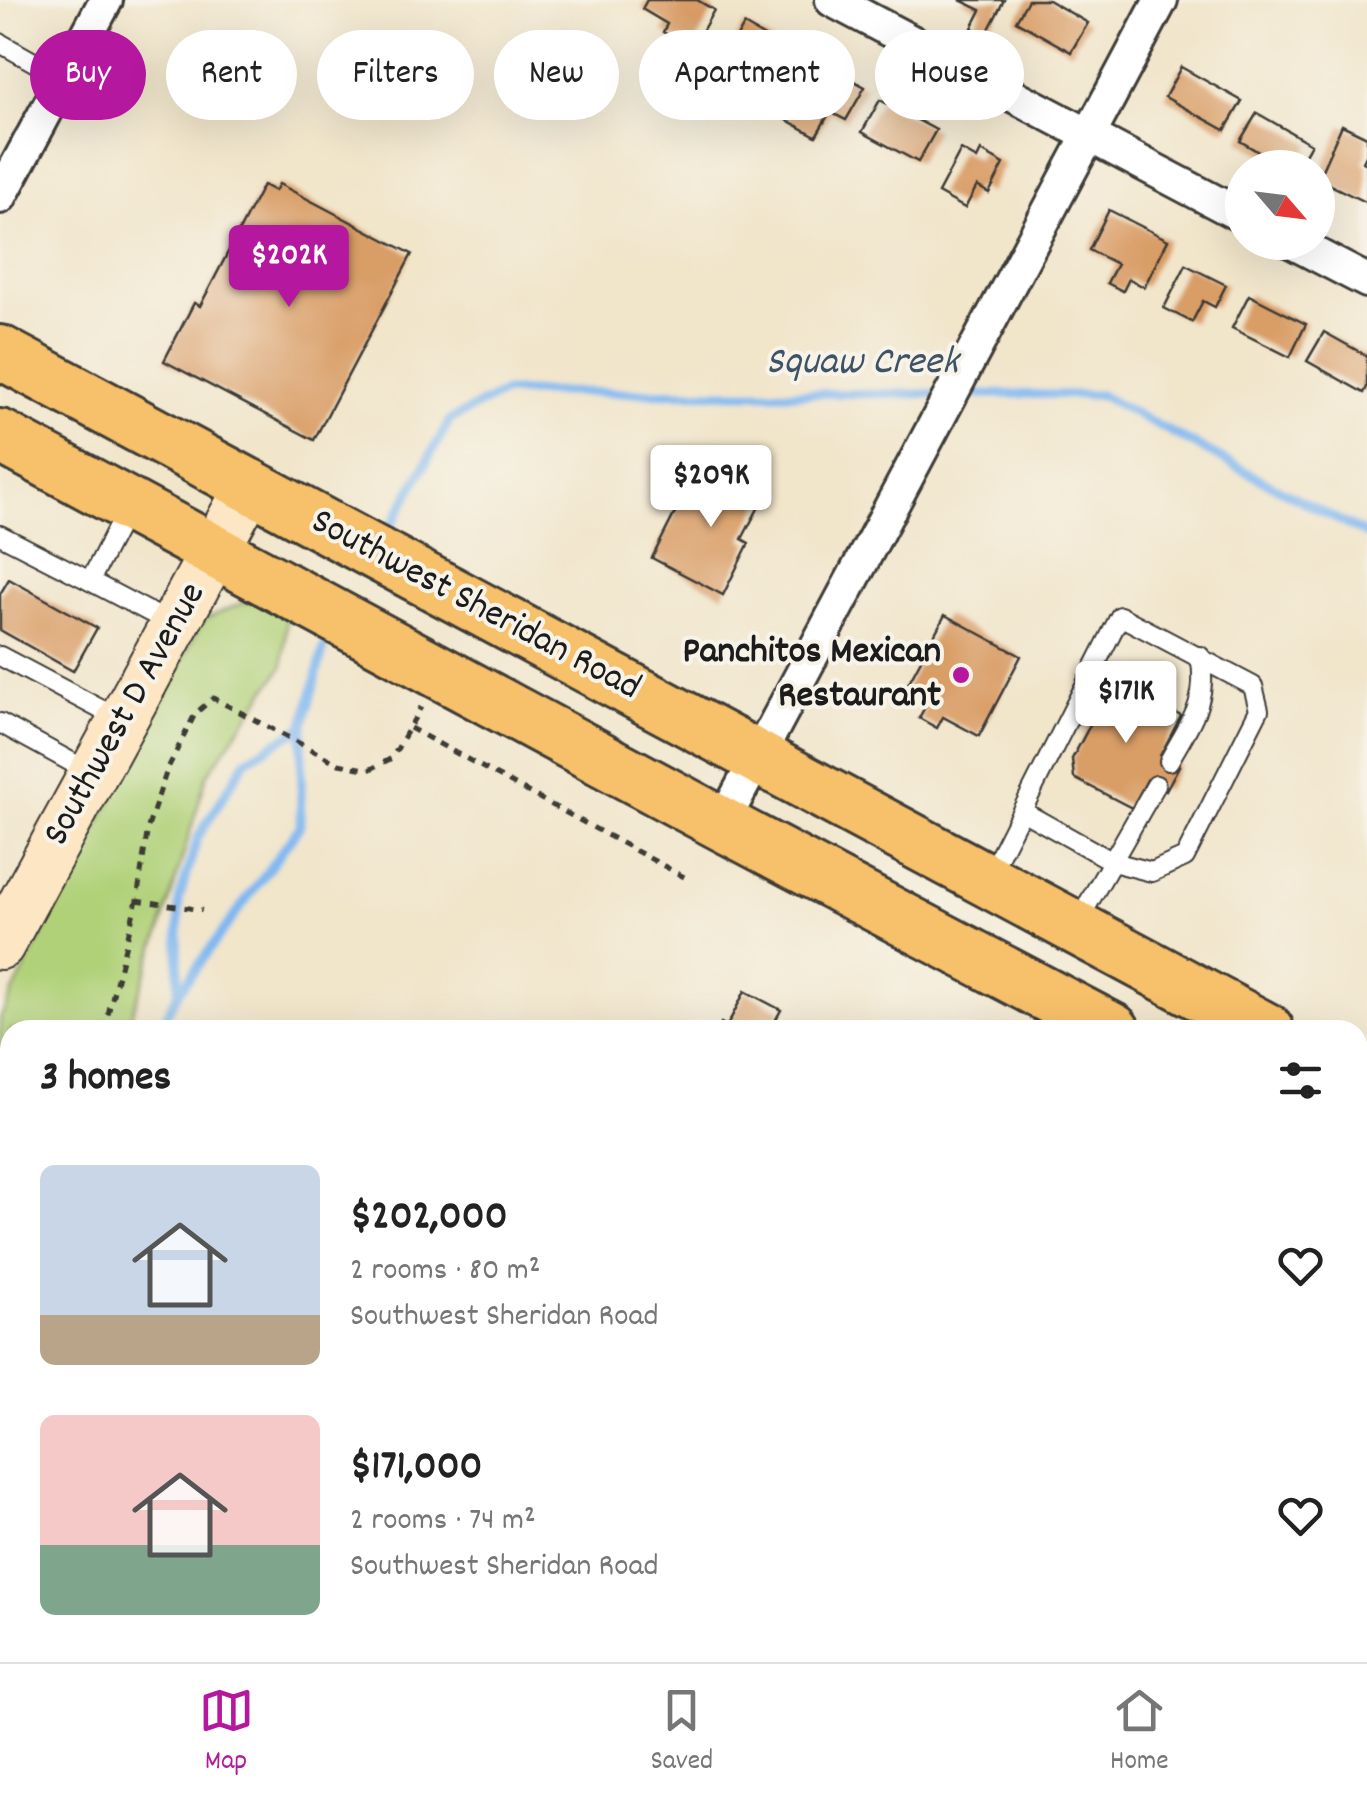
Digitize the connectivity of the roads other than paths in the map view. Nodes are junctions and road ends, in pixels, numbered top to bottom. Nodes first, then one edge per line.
1 (106, 0) edge
2 (832, 0) edge
3 (1161, 0) edge
4 (90, 30) edge
5 (0, 43) edge
6 (30, 60) edge
7 (35, 120) edge
8 (1089, 136) junction
9 (9, 158) edge
10 (0, 197) edge
11 (1225, 207) edge
12 (1326, 260) edge
13 (1367, 282) edge
14 (0, 352) edge
15 (0, 436) edge
16 (250, 484) junction
17 (130, 504) junction
18 (0, 534) edge
19 (216, 549) junction
20 (90, 581) junction
21 (174, 626) junction
22 (0, 656) edge
23 (1200, 656) junction
24 (122, 721) junction
25 (0, 724) edge
26 (756, 758) junction
27 (1169, 761) dead end
28 (93, 775) junction
29 (1156, 784) dead end
30 (1022, 811) junction
31 (722, 824) junction
32 (1113, 862) junction
33 (987, 881) junction
34 (7, 916) edge
35 (1074, 928) junction
36 (1086, 1020) edge
37 (1247, 1020) edge

1 - 4 street
2 - 8 street
3 - 8 street
5 - 6 lane
7 - 9 street
8 - 11 street
8 - 26 street
9 - 10 street
12 - 13 street
14 - 16 main road, Southwest Sheridan Road
15 - 17 main road, Southwest Sheridan Road
16 - 19 street, Southwest D Avenue
16 - 26 main road, Southwest Sheridan Road
17 - 19 main road, Southwest Sheridan Road
17 - 20 lane
18 - 20 lane
19 - 21 street, Southwest D Avenue
19 - 31 main road, Southwest Sheridan Road
20 - 21 lane
21 - 24 street, Southwest D Avenue
22 - 24 lane
23 - 27 lane
23 - 30 lane
23 - 32 lane
24 - 28 street, Southwest D Avenue
25 - 28 lane
26 - 31 street
26 - 33 main road, Southwest Sheridan Road
28 - 34 street, Southwest D Avenue
29 - 32 lane
30 - 32 lane
30 - 33 lane
31 - 36 main road, Southwest Sheridan Road
32 - 35 lane
33 - 35 main road, Southwest Sheridan Road
35 - 37 main road, Southwest Sheridan Road

